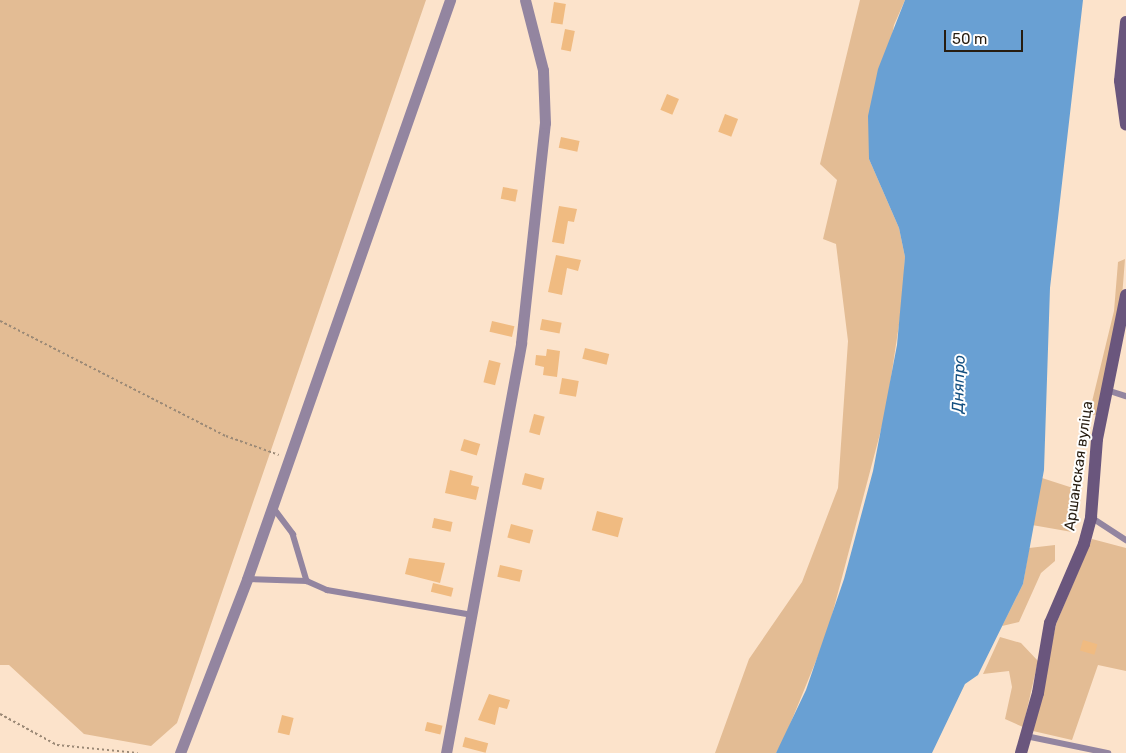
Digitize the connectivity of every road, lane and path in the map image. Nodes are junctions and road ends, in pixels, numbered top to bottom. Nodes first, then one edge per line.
1 (450, 0) edge
2 (525, 0) edge
3 (1126, 22) edge
4 (1123, 82) edge
5 (1126, 125) edge
6 (1126, 295) edge
7 (0, 321) edge
8 (1107, 390) junction
9 (1126, 396) edge
10 (288, 458) junction
11 (272, 506) junction
12 (1091, 517) junction
13 (1126, 540) edge
14 (247, 579) junction
15 (308, 581) junction
16 (468, 614) junction
17 (0, 714) edge
18 (1026, 736) junction
19 (138, 753) edge
20 (180, 753) edge
21 (446, 753) edge
22 (1021, 753) edge
23 (1108, 753) edge

1 - 10 street
2 - 16 street
3 - 4 street
4 - 5 street
6 - 8 street, Аршанская вуліца
7 - 10 path
8 - 9 lane
8 - 12 street, Аршанская вуліца
10 - 11 street
11 - 14 street
11 - 15 lane
12 - 13 lane
12 - 18 street, Аршанская вуліца
14 - 15 lane
14 - 20 street
15 - 16 lane
16 - 21 street
17 - 19 path
18 - 22 street, Аршанская вуліца
18 - 23 lane

